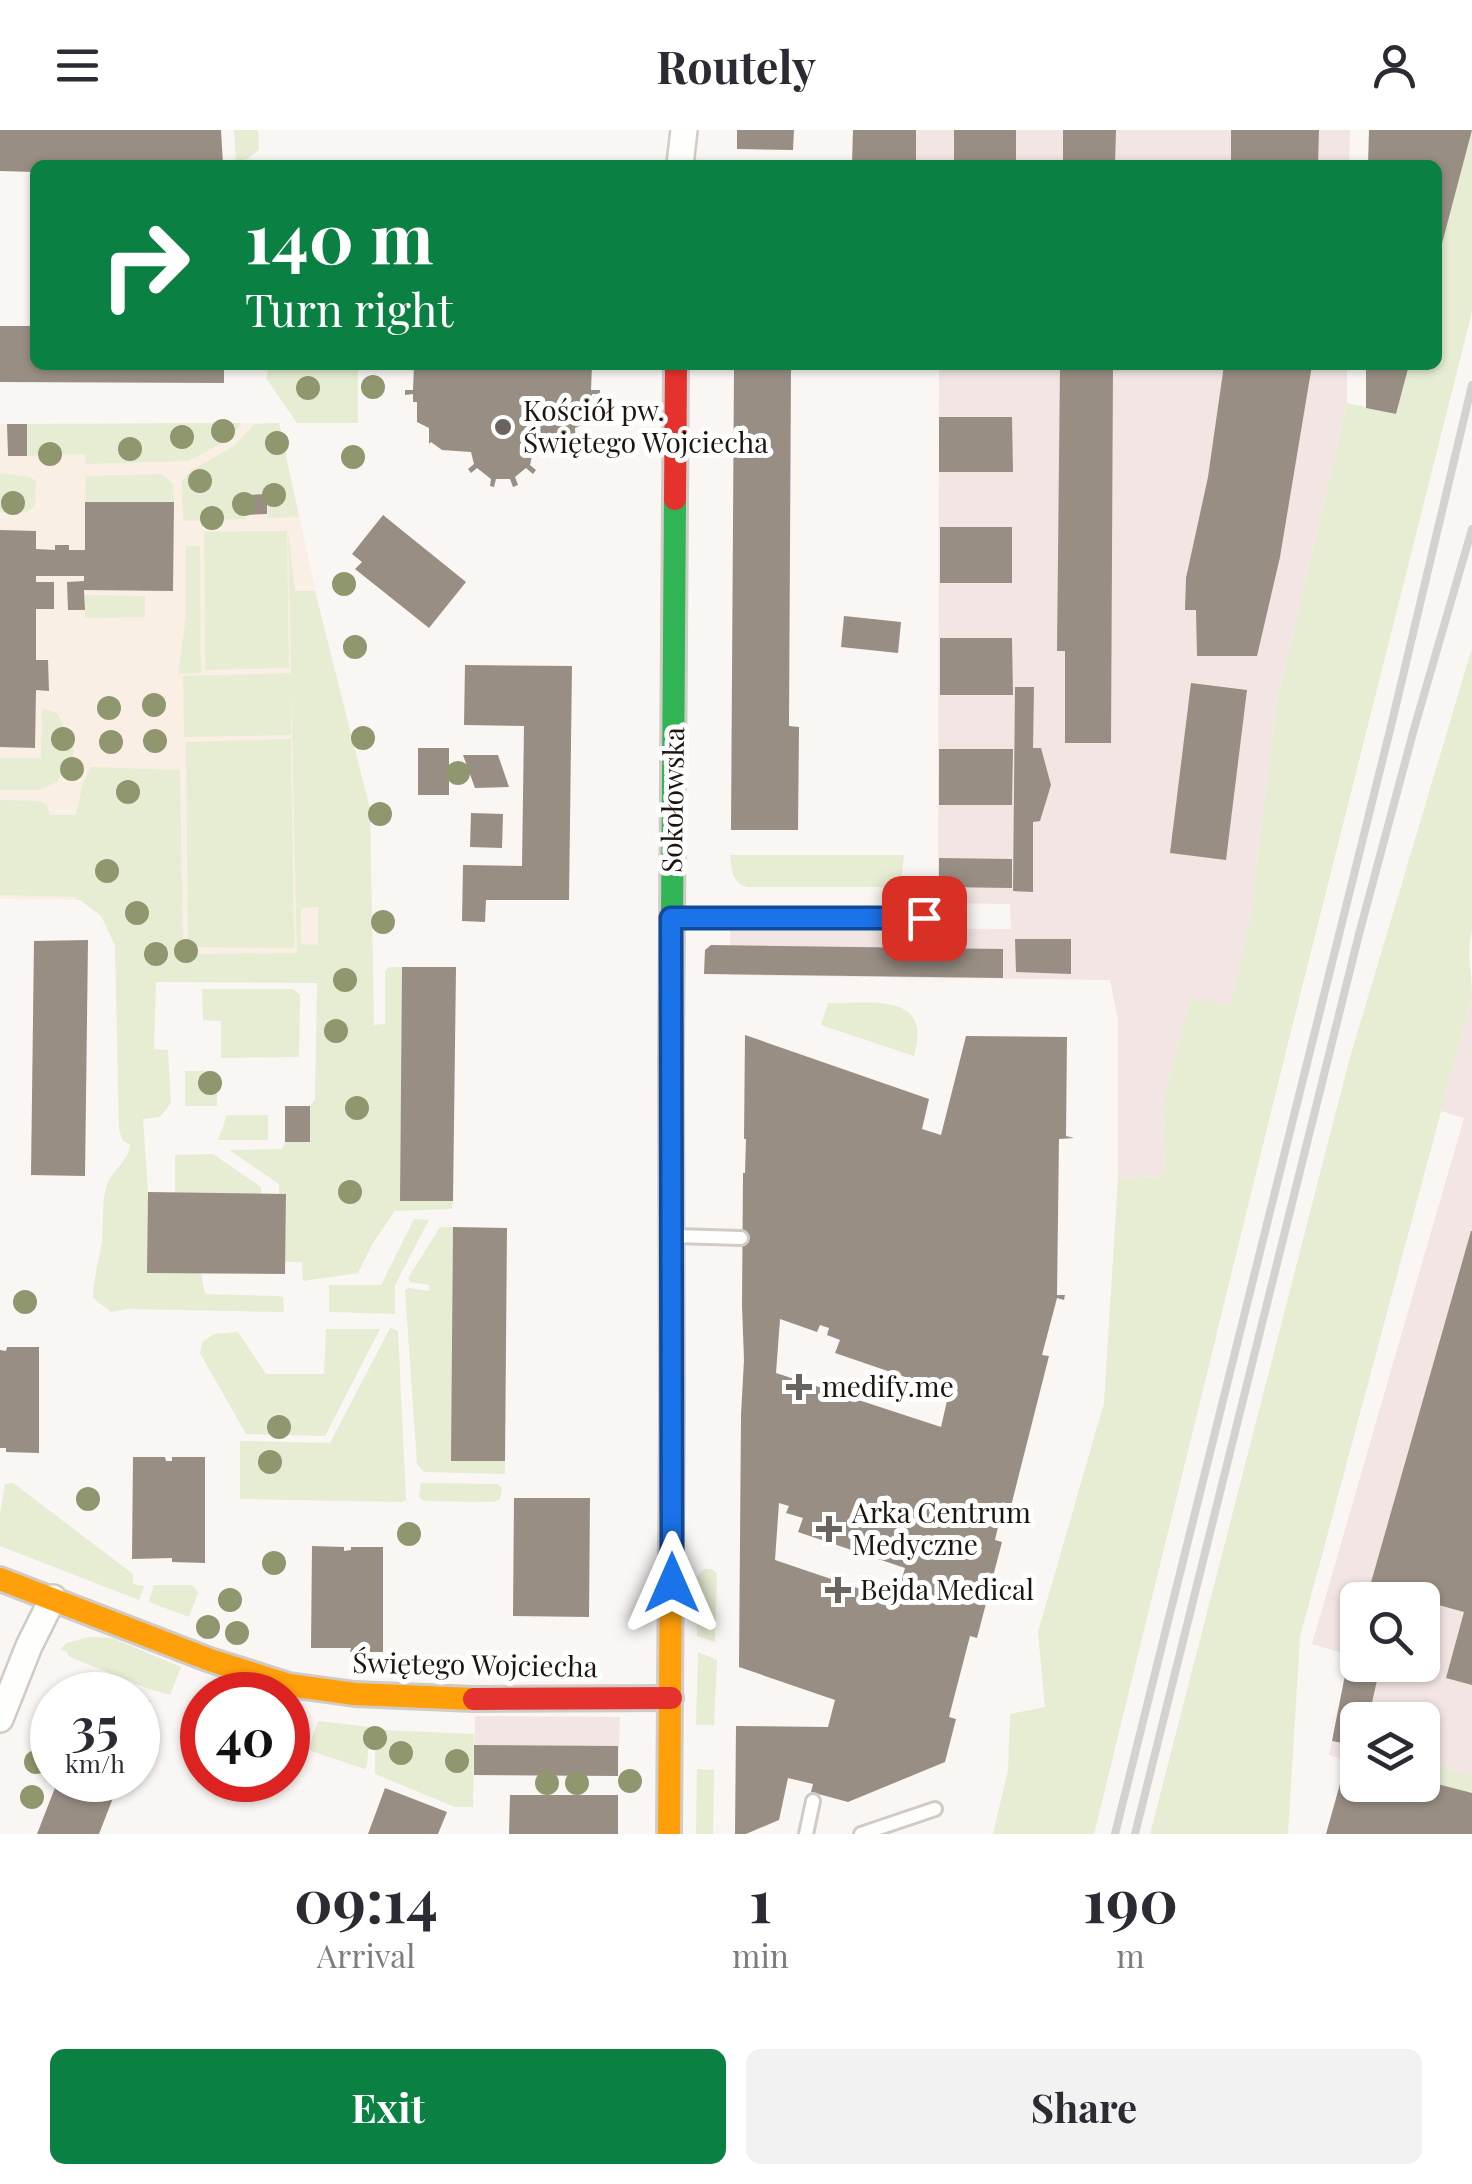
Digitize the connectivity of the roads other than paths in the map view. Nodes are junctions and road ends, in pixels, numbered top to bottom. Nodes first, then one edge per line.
1 (684, 131) edge
2 (681, 160) edge
3 (676, 370) edge
4 (671, 918) junction
5 (924, 918) dead end
6 (672, 1236) junction
7 (741, 1238) dead end
8 (0, 1579) edge
9 (53, 1598) junction
10 (671, 1698) junction
11 (0, 1719) edge
12 (813, 1801) dead end
13 (935, 1809) dead end
14 (669, 1834) edge
15 (806, 1834) edge
16 (862, 1834) edge

1 - 2 street
3 - 4 street, Sokołowska
4 - 5 lane
4 - 6 street, Sokołowska
6 - 7 lane
6 - 10 street, Sokołowska
8 - 9 street, Świętego Wojciecha
9 - 10 street, Świętego Wojciecha
9 - 11 street
10 - 14 street, Sokołowska
12 - 15 lane
13 - 16 lane

